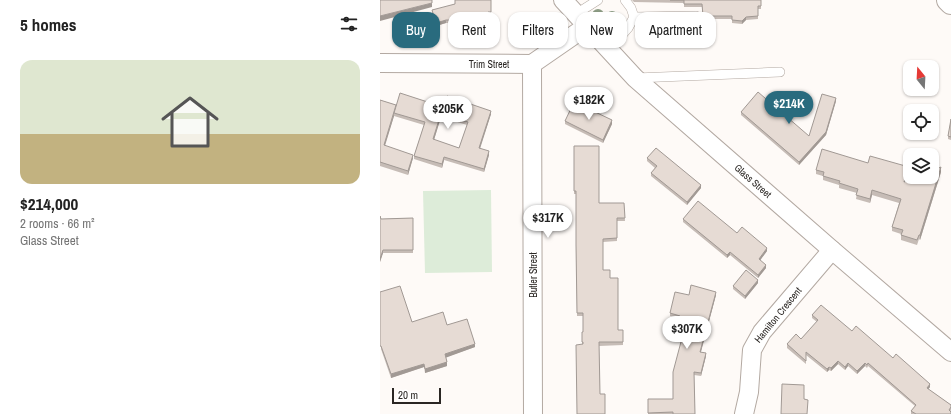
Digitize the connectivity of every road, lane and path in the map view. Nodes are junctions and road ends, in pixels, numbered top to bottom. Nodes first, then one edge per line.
1 (563, 0) edge
2 (598, 0) edge
3 (625, 0) edge
4 (948, 0) edge
5 (951, 3) edge
6 (588, 12) edge
7 (576, 14) edge
8 (634, 17) joint
9 (576, 24) edge
10 (609, 50) joint
11 (380, 63) edge
12 (532, 64) junction
13 (780, 72) dead end
14 (635, 78) junction
15 (832, 250) junction
16 (951, 352) edge
17 (533, 414) edge
18 (744, 414) edge

1 - 7 street, Glass Street
2 - 6 lane
3 - 8 lane
4 - 5 street
8 - 10 lane
9 - 12 street
10 - 14 street, Glass Street
11 - 12 street, Trim Street
12 - 17 street, Butler Street
13 - 14 lane
14 - 15 street, Glass Street
15 - 16 street, Glass Street
15 - 18 street, Hamilton Crescent

